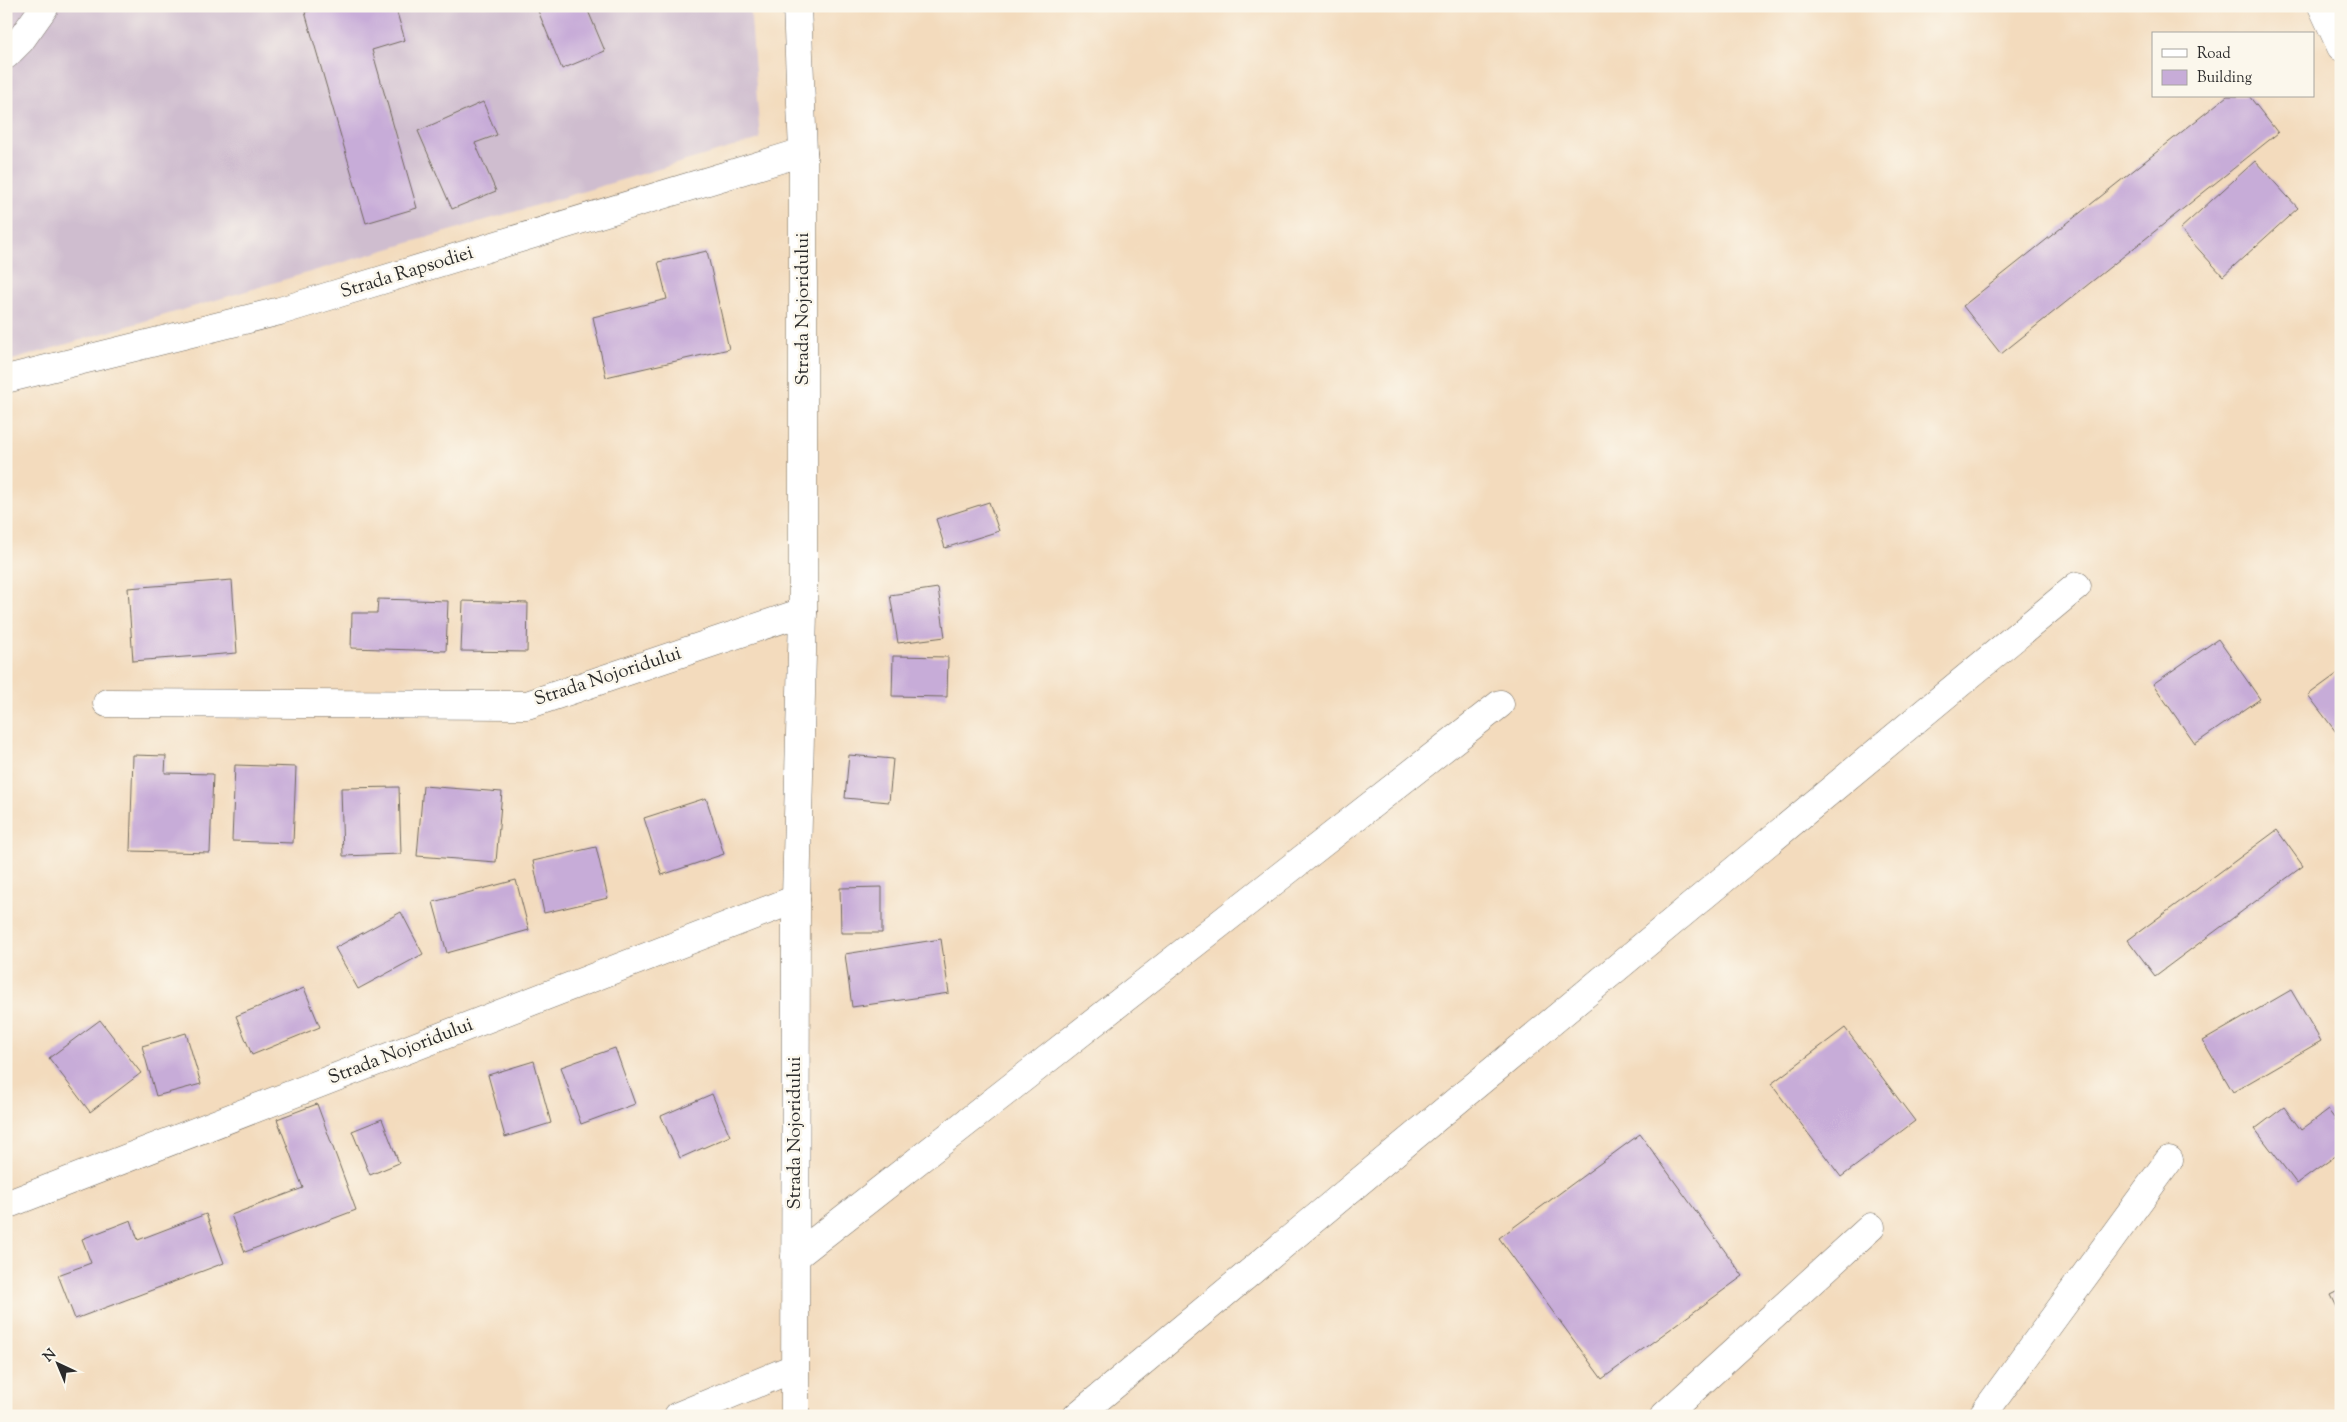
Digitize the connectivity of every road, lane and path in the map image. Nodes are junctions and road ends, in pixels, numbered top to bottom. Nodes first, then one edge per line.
1 (45, 6) edge
2 (797, 6) edge
3 (2322, 6) edge
4 (2341, 47) edge
5 (6, 55) edge
6 (803, 152) junction
7 (6, 380) edge
8 (2077, 586) dead end
9 (803, 612) junction
10 (107, 703) dead end
11 (1500, 704) dead end
12 (796, 899) junction
13 (2169, 1160) dead end
14 (6, 1205) edge
15 (1871, 1227) dead end
16 (795, 1257) junction
17 (794, 1368) junction
18 (678, 1416) edge
19 (795, 1416) edge
20 (1077, 1416) edge
21 (1664, 1416) edge
22 (1982, 1416) edge

1 - 5 street
2 - 6 street, Strada Nojoridului
3 - 4 street
6 - 7 street, Strada Rapsodiei
6 - 9 street, Strada Nojoridului
8 - 20 street
9 - 10 street, Strada Nojoridului
9 - 12 street, Strada Nojoridului
11 - 16 street
12 - 14 street, Strada Nojoridului
12 - 16 street, Strada Nojoridului
13 - 22 street
15 - 21 street
16 - 17 street, Strada Nojoridului
17 - 18 street
17 - 19 street, Strada Nojoridului

